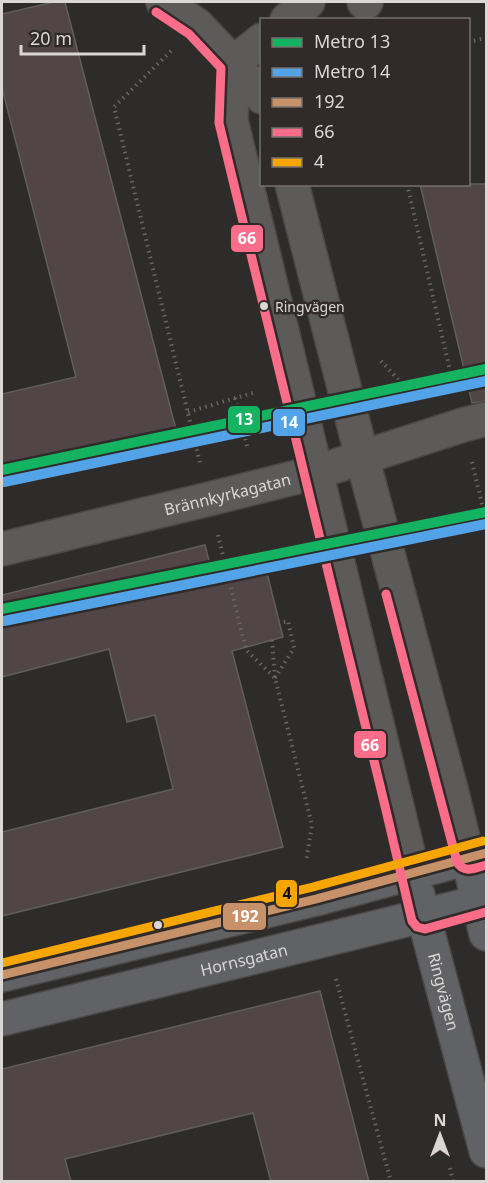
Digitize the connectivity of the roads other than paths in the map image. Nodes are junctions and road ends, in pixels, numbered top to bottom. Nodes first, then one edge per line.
1 (164, 2) edge
2 (308, 2) edge
3 (289, 18) edge
4 (260, 41) edge
5 (233, 63) junction
6 (260, 96) edge
7 (293, 186) edge
8 (486, 419) edge
9 (362, 457) junction
10 (316, 472) junction
11 (2, 549) edge
12 (477, 855) edge
13 (413, 873) junction
14 (483, 901) edge
15 (423, 917) junction
16 (486, 934) edge
17 (2, 975) edge
18 (2, 1019) edge
19 (486, 1151) edge

1 - 5 street
2 - 3 street
4 - 5 street
5 - 6 street
5 - 10 street, Ringvägen
7 - 9 street
8 - 9 street, Brännkyrkagatan
9 - 10 street, Brännkyrkagatan
9 - 12 street
10 - 11 street, Brännkyrkagatan
10 - 13 street, Ringvägen
12 - 13 main road
12 - 14 main road
13 - 15 main road, Ringvägen
13 - 17 main road
14 - 15 main road, Hornsgatan
14 - 16 main road
15 - 18 main road, Hornsgatan
15 - 19 main road, Ringvägen

